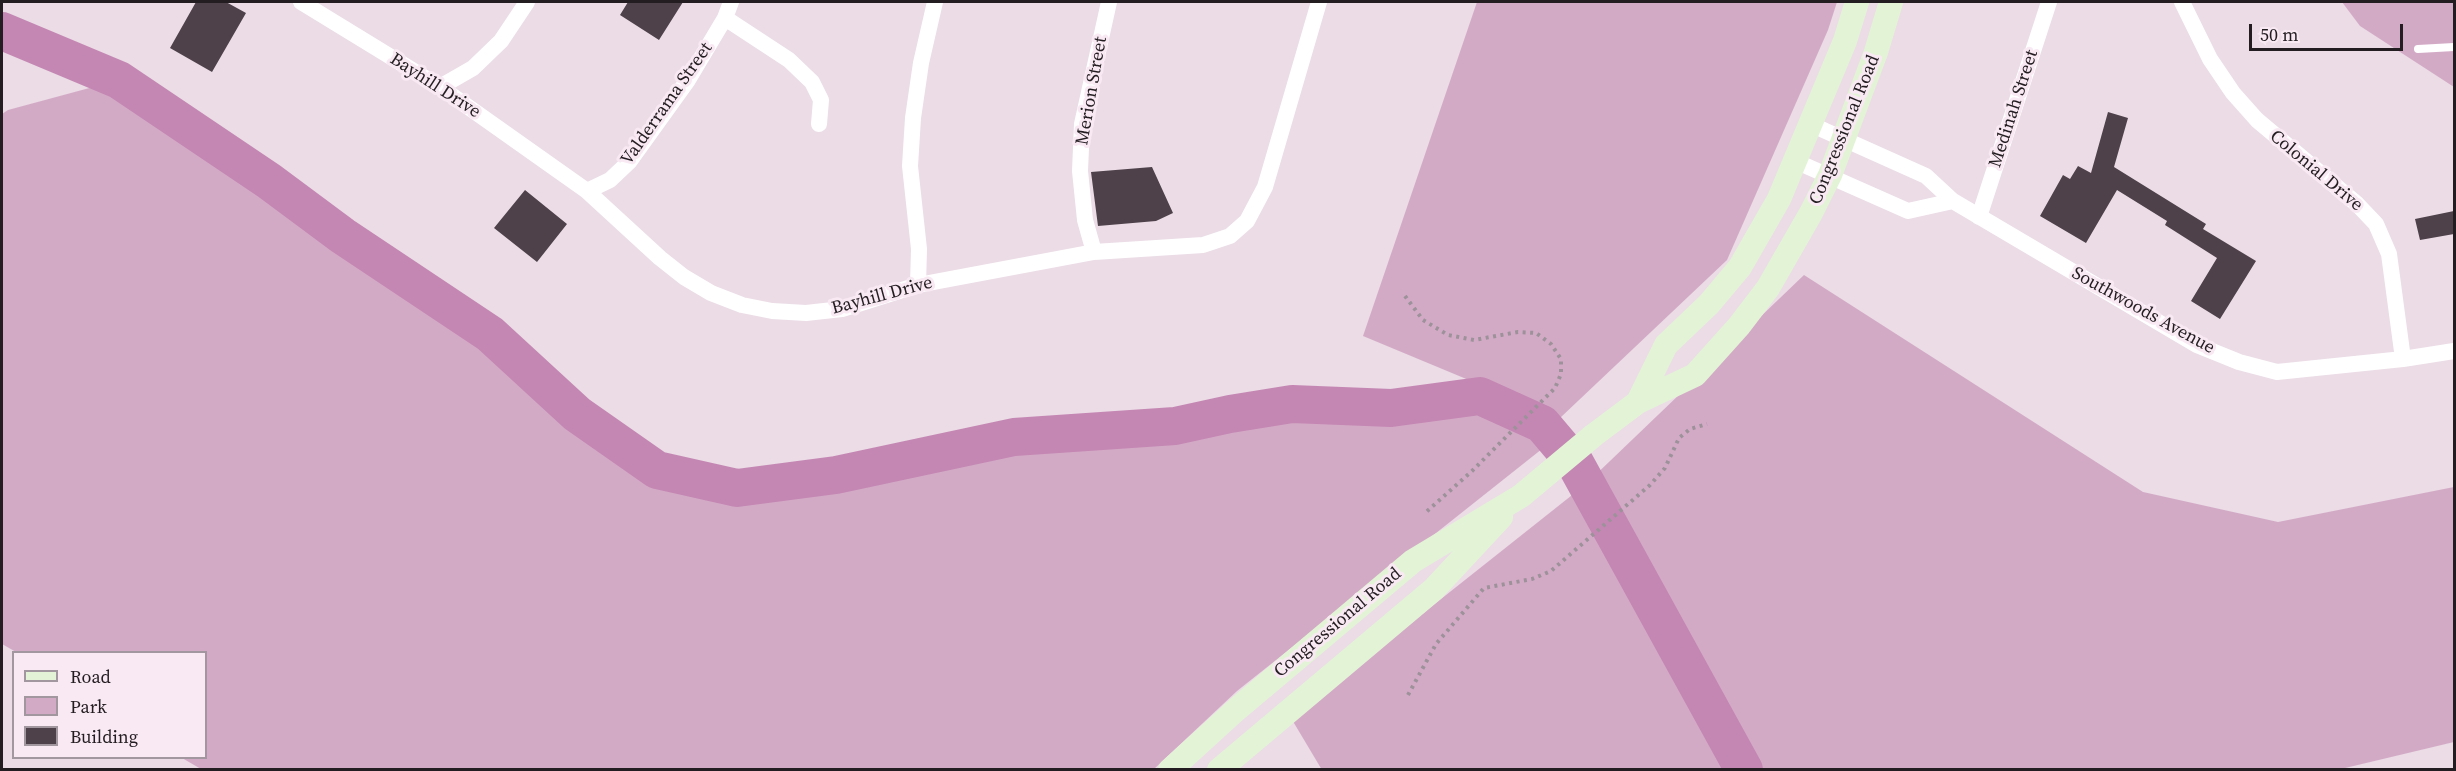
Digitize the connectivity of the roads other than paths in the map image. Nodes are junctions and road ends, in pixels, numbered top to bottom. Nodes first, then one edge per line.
1 (301, 2) edge
2 (527, 2) edge
3 (731, 2) edge
4 (935, 2) edge
5 (1109, 2) edge
6 (1319, 2) edge
7 (1857, 2) edge
8 (1891, 2) edge
9 (2049, 2) edge
10 (2182, 2) edge
11 (725, 18) junction
12 (2454, 46) edge
13 (2418, 49) dead end
14 (440, 87) junction
15 (819, 124) dead end
16 (1810, 124) junction
17 (1844, 138) junction
18 (1795, 161) junction
19 (1830, 175) junction
20 (587, 191) junction
21 (1953, 201) junction
22 (1979, 217) junction
23 (1094, 252) junction
24 (918, 285) junction
25 (2454, 351) edge
26 (2403, 359) junction
27 (1638, 402) junction
28 (1523, 494) junction
29 (1170, 770) edge
30 (1219, 770) edge

1 - 14 street, Bayhill Drive
2 - 14 street
3 - 11 street, Valderrama Street
4 - 24 street
5 - 23 street, Merion Street
6 - 23 street, Bayhill Drive
7 - 16 main road, Congressional Road
8 - 17 main road, Congressional Road
9 - 22 street, Medinah Street
10 - 26 street, Colonial Drive
11 - 15 street
11 - 20 street, Valderrama Street
12 - 13 lane
14 - 20 street, Bayhill Drive
16 - 17 street, Southwoods Avenue
16 - 18 main road, Congressional Road
17 - 19 main road, Congressional Road
17 - 21 street, Southwoods Avenue
18 - 19 street
18 - 27 main road, Congressional Road
19 - 21 street
19 - 27 main road, Congressional Road
20 - 24 street, Bayhill Drive
21 - 22 street, Southwoods Avenue
22 - 26 street, Southwoods Avenue
23 - 24 street, Bayhill Drive
25 - 26 street, Southwoods Avenue
27 - 28 main road, Congressional Road
28 - 29 main road, Congressional Road
28 - 30 main road, Congressional Road

